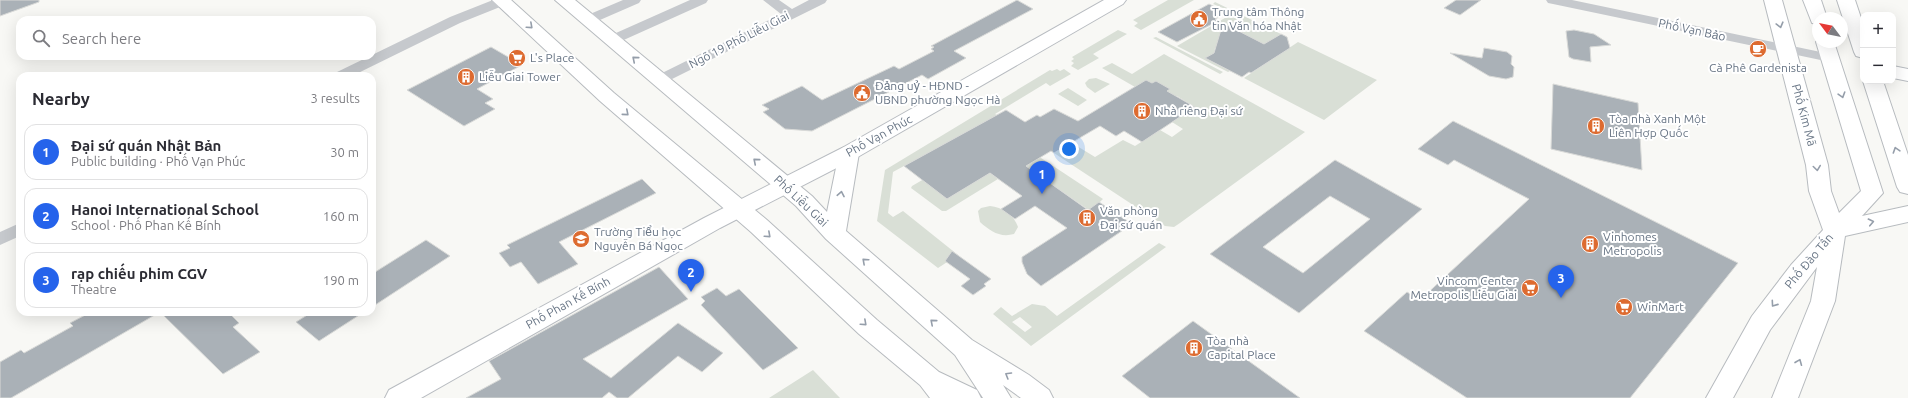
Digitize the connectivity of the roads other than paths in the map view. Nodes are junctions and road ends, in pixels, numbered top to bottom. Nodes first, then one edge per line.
1 (503, 0) edge
2 (564, 0) edge
3 (634, 0) edge
4 (701, 0) edge
5 (770, 0) edge
6 (820, 0) edge
7 (1118, 0) edge
8 (1553, 0) edge
9 (1773, 0) edge
10 (1812, 0) edge
11 (1846, 0) edge
12 (1816, 12) edge
13 (790, 14) junction
14 (588, 20) junction
15 (612, 40) junction
16 (1862, 48) edge
17 (1786, 49) junction
18 (1828, 50) edge
19 (376, 58) edge
20 (373, 60) edge
21 (348, 72) edge
22 (1896, 73) edge
23 (1908, 75) edge
24 (659, 80) junction
25 (1874, 84) edge
26 (849, 153) junction
27 (786, 186) junction
28 (1908, 187) edge
29 (738, 209) junction
30 (1908, 214) edge
31 (1834, 230) junction
32 (16, 231) edge
33 (834, 233) junction
34 (0, 239) edge
35 (963, 347) junction
36 (929, 378) junction
37 (398, 398) edge
38 (946, 398) edge
39 (968, 398) edge
40 (998, 398) edge
41 (1040, 398) edge
42 (1719, 398) edge
43 (1785, 398) edge

1 - 19 street
1 -> 29 main road
2 - 14 main road, Phố Liễu Giai
3 - 14 street
4 - 15 street
5 - 13 street
6 - 13 street, Ngõ 19 Phố Liễu Giai
7 - 26 main road, Phố Vạn Phúc
8 - 17 street, Phố Vạn Bảo
9 -> 17 main road, Phố Kim Mã
10 - 12 main road
11 - 16 main road
13 - 24 street, Ngõ 19 Phố Liễu Giai
14 - 15 main road, Phố Liễu Giai
24 -> 15 main road, Phố Liễu Giai
17 - 18 street, Phố Vạn Bảo
17 -> 31 main road, Phố Kim Mã
18 -> 31 main road
20 - 21 street
22 - 23 main road
27 -> 24 main road, Phố Liễu Giai
28 -> 25 main road
26 - 27 main road, Phố Vạn Phúc
33 -> 26 main road
27 - 29 main road, Phố Vạn Phúc
27 - 33 main road, Phố Liễu Giai
29 -> 36 main road
29 - 37 main road, Phố Phan Kế Bính
31 -> 30 main road
31 -> 42 main road, Phố Đào Tấn
43 -> 31 main road, Phố Đào Tấn
32 - 34 street
35 -> 33 main road, Phố Liễu Giai
35 - 40 main road
41 -> 35 main road, Phố Liễu Giai
36 - 38 main road
36 - 39 main road

